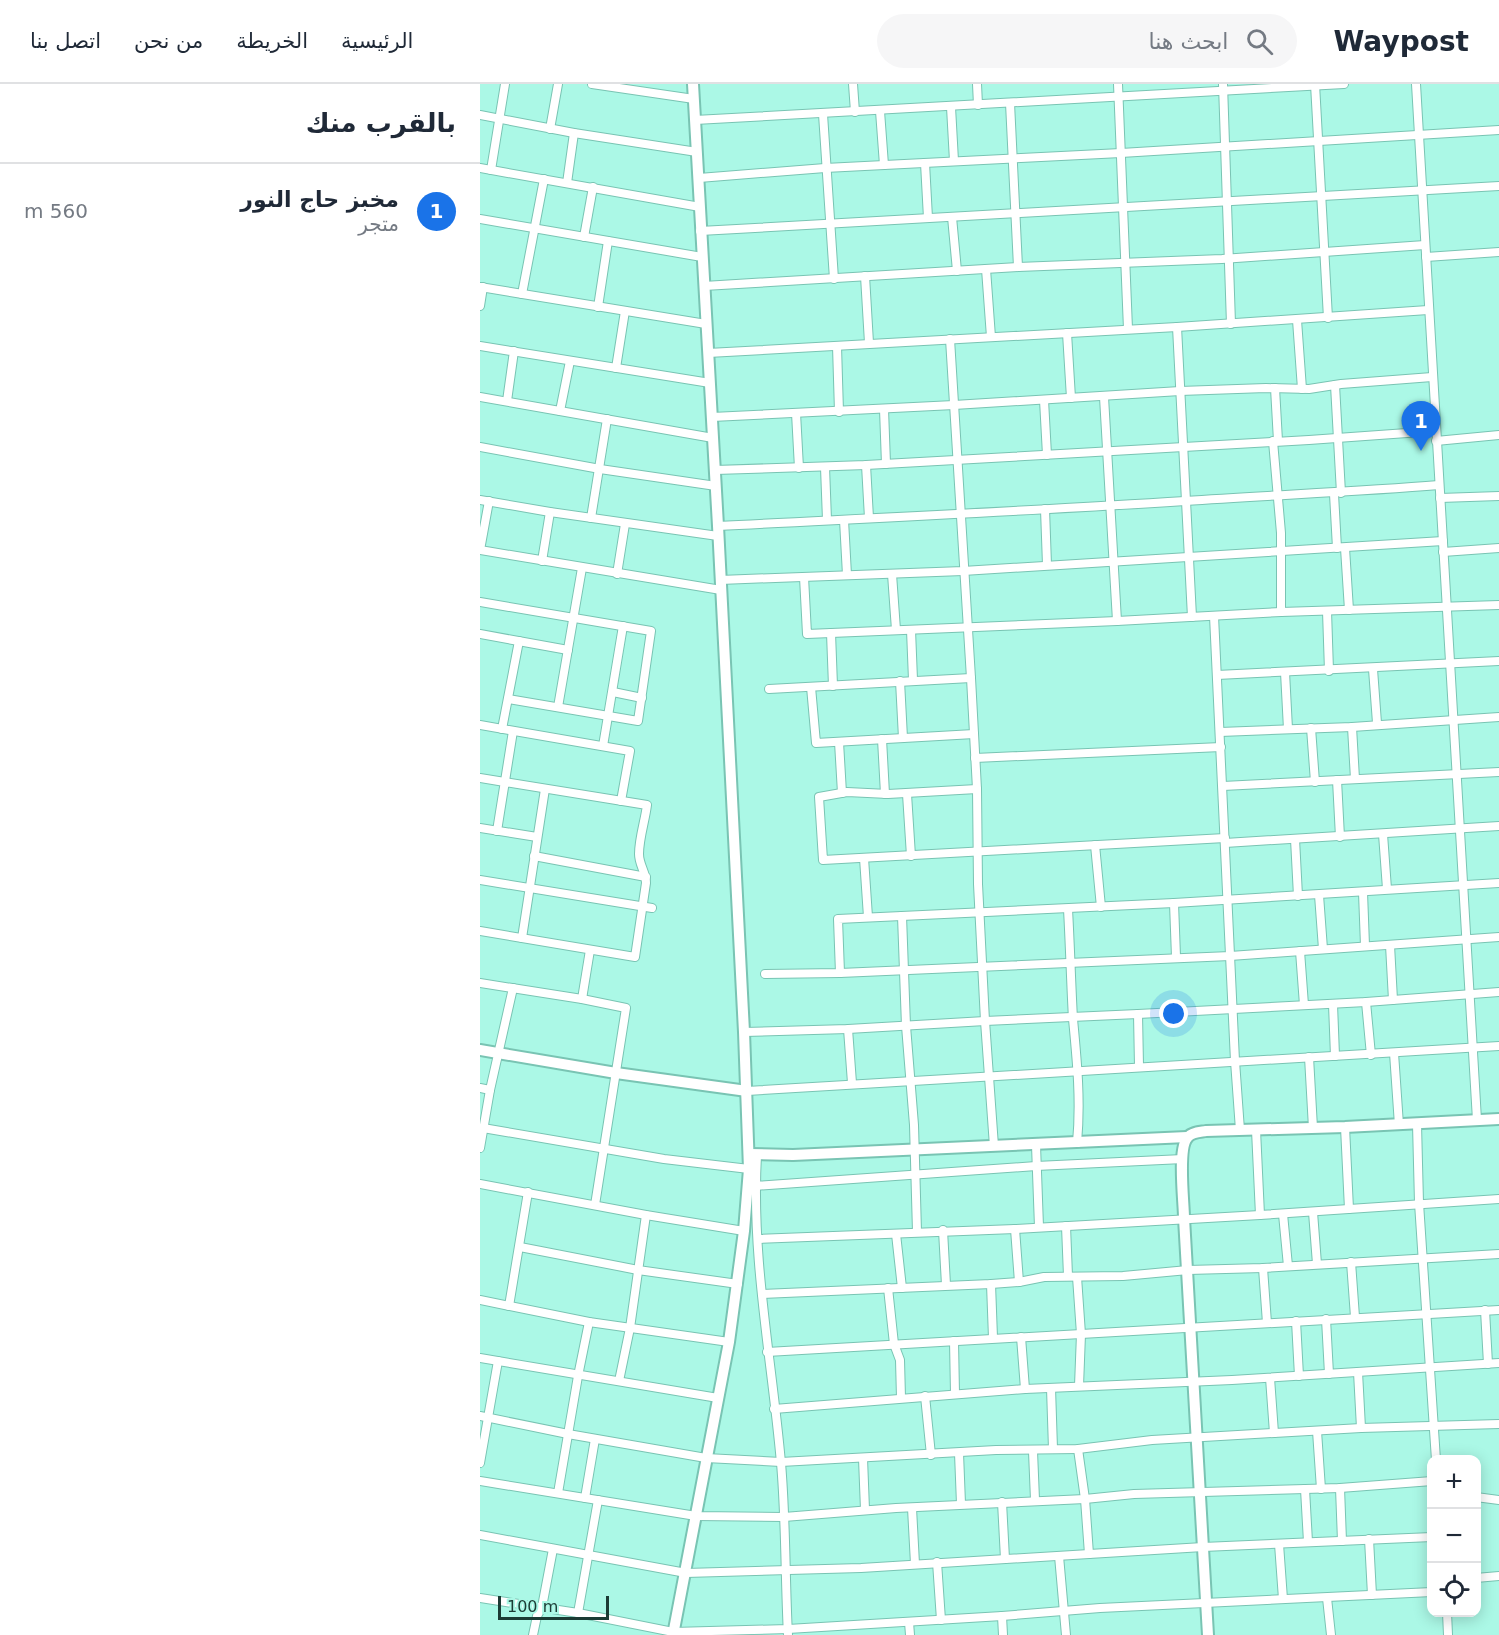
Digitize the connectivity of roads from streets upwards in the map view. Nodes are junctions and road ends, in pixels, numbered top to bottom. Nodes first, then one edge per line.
1 (505, 84) edge
2 (558, 84) edge
3 (592, 84) edge
4 (693, 84) edge
5 (853, 84) edge
6 (977, 84) edge
7 (1118, 84) edge
8 (1344, 84) edge
9 (1416, 84) edge
10 (1315, 85) edge
11 (1223, 88) edge
12 (1119, 97) junction
13 (694, 99) junction
14 (1010, 103) junction
15 (978, 105) junction
16 (951, 107) junction
17 (880, 111) junction
18 (855, 112) junction
19 (823, 114) junction
20 (480, 115) edge
21 (500, 119) junction
22 (695, 120) junction
23 (550, 129) junction
24 (1499, 130) edge
25 (574, 133) junction
26 (1419, 134) junction
27 (1319, 141) junction
28 (1225, 147) junction
29 (697, 152) junction
30 (1121, 153) junction
31 (1012, 158) junction
32 (954, 161) junction
33 (925, 163) junction
34 (884, 165) junction
35 (480, 168) edge
36 (825, 168) junction
37 (491, 170) junction
38 (699, 178) junction
39 (544, 179) junction
40 (567, 183) junction
41 (1499, 186) edge
42 (593, 187) junction
43 (1423, 192) junction
44 (1320, 197) junction
45 (1227, 202) junction
46 (700, 207) junction
47 (1124, 208) junction
48 (1014, 213) junction
49 (952, 217) junction
50 (928, 218) junction
51 (480, 219) edge
52 (830, 223) junction
53 (534, 229) junction
54 (700, 231) junction
55 (584, 237) junction
56 (608, 241) junction
57 (1425, 245) junction
58 (1324, 252) junction
59 (1499, 252) edge
60 (702, 257) junction
61 (1426, 257) junction
62 (1230, 259) junction
63 (1126, 263) junction
64 (1018, 267) junction
65 (986, 269) junction
66 (957, 271) junction
67 (865, 276) junction
68 (834, 279) junction
69 (704, 286) junction
70 (481, 287) edge
71 (522, 294) junction
72 (480, 306) edge
73 (598, 306) junction
74 (1428, 310) junction
75 (625, 311) junction
76 (1328, 318) junction
77 (1297, 320) junction
78 (706, 324) junction
79 (1231, 324) junction
80 (1177, 327) junction
81 (1128, 329) junction
82 (1067, 333) junction
83 (991, 337) junction
84 (950, 339) junction
85 (869, 343) junction
86 (480, 346) edge
87 (837, 346) junction
88 (514, 351) junction
89 (708, 353) junction
90 (570, 361) junction
91 (616, 368) junction
92 (1432, 377) junction
93 (710, 383) junction
94 (1335, 385) junction
95 (1275, 388) junction
96 (1302, 389) junction
97 (1180, 391) junction
98 (1104, 396) junction
99 (480, 397) edge
100 (1071, 398) junction
101 (1044, 400) junction
102 (507, 401) junction
103 (954, 405) junction
104 (884, 409) junction
105 (560, 411) junction
106 (839, 412) junction
107 (796, 413) junction
108 (712, 417) junction
109 (607, 419) junction
110 (1436, 431) junction
111 (1499, 435) edge
112 (713, 438) junction
113 (1338, 438) junction
114 (1276, 441) junction
115 (1436, 441) junction
116 (1183, 446) junction
117 (480, 447) edge
118 (1106, 452) junction
119 (1047, 455) junction
120 (957, 460) junction
121 (886, 464) junction
122 (866, 465) junction
123 (825, 467) junction
124 (799, 468) junction
125 (600, 469) junction
126 (715, 470) junction
127 (1439, 485) junction
128 (716, 486) junction
129 (1338, 493) junction
130 (1277, 496) junction
131 (1499, 496) edge
132 (1440, 498) junction
133 (480, 500) edge
134 (489, 501) junction
135 (1186, 501) junction
136 (1110, 507) junction
137 (1045, 509) junction
138 (550, 512) junction
139 (960, 514) junction
140 (591, 518) junction
141 (869, 518) junction
142 (844, 519) junction
143 (827, 520) junction
144 (625, 524) junction
145 (718, 531) junction
146 (1443, 541) junction
147 (1341, 548) junction
148 (1499, 548) edge
149 (480, 550) edge
150 (1281, 551) junction
151 (1443, 552) junction
152 (1189, 558) junction
153 (542, 561) junction
154 (1113, 561) junction
155 (1047, 565) junction
156 (582, 568) junction
157 (963, 571) junction
158 (617, 574) junction
159 (892, 574) junction
160 (847, 575) junction
161 (804, 577) junction
162 (721, 585) junction
163 (480, 602) edge
164 (1499, 605) edge
165 (1447, 606) junction
166 (1349, 610) junction
167 (1327, 611) junction
168 (1281, 612) junction
169 (1214, 616) junction
170 (1192, 617) junction
171 (574, 618) junction
172 (1117, 621) junction
173 (623, 627) junction
174 (968, 627) junction
175 (896, 630) junction
176 (911, 630) junction
177 (831, 633) junction
178 (480, 634) edge
179 (519, 641) junction
180 (568, 650) junction
181 (1499, 661) edge
182 (1450, 664) junction
183 (1373, 669) junction
184 (1329, 671) junction
185 (1285, 672) junction
186 (1217, 675) junction
187 (971, 678) junction
188 (900, 681) junction
189 (913, 681) junction
190 (834, 686) junction
191 (811, 687) junction
192 (769, 689) dead end
193 (613, 692) junction
194 (642, 698) junction
195 (508, 699) junction
196 (558, 707) junction
197 (608, 716) junction
198 (1499, 717) edge
199 (1454, 719) junction
200 (1377, 723) junction
201 (480, 725) edge
202 (1352, 726) junction
203 (502, 729) junction
204 (1287, 729) junction
205 (1311, 729) junction
206 (513, 731) junction
207 (1220, 732) junction
208 (974, 734) junction
209 (903, 738) junction
210 (882, 739) junction
211 (839, 742) junction
212 (603, 746) junction
213 (1221, 747) junction
214 (975, 758) junction
215 (1499, 772) edge
216 (1457, 775) junction
217 (480, 778) edge
218 (1355, 779) junction
219 (1336, 780) junction
220 (505, 782) junction
221 (1315, 782) junction
222 (1222, 786) junction
223 (545, 789) junction
224 (977, 789) junction
225 (842, 793) junction
226 (885, 794) junction
227 (908, 794) junction
228 (621, 801) junction
229 (1499, 826) edge
230 (480, 828) edge
231 (1460, 828) junction
232 (497, 831) junction
233 (1383, 834) junction
234 (537, 837) junction
235 (1340, 837) junction
236 (1295, 839) junction
237 (1225, 841) junction
238 (1095, 845) junction
239 (978, 851) junction
240 (534, 856) junction
241 (911, 856) junction
242 (864, 858) junction
243 (646, 877) junction
244 (480, 880) edge
245 (1499, 883) edge
246 (1464, 885) junction
247 (529, 888) junction
248 (1387, 890) junction
249 (1363, 892) junction
250 (1319, 895) junction
251 (1298, 896) junction
252 (1227, 900) junction
253 (1174, 903) junction
254 (643, 907) junction
255 (1101, 907) junction
256 (652, 908) dead end
257 (1068, 909) junction
258 (980, 911) junction
259 (902, 916) junction
260 (868, 917) junction
261 (480, 931) edge
262 (1499, 937) edge
263 (522, 938) junction
264 (1467, 939) junction
265 (1390, 945) junction
266 (1365, 946) junction
267 (1323, 949) junction
268 (590, 950) junction
269 (1300, 951) junction
270 (1230, 956) junction
271 (1176, 957) junction
272 (1071, 962) junction
273 (983, 967) junction
274 (904, 970) junction
275 (840, 973) junction
276 (765, 974) dead end
277 (480, 983) edge
278 (513, 988) junction
279 (1499, 992) edge
280 (1471, 993) junction
281 (582, 999) junction
282 (1392, 1000) junction
283 (1366, 1002) junction
284 (1333, 1004) junction
285 (1304, 1005) junction
286 (1232, 1009) junction
287 (1138, 1014) junction
288 (1073, 1017) junction
289 (985, 1020) junction
290 (906, 1026) junction
291 (848, 1029) junction
292 (744, 1032) junction
293 (1499, 1046) edge
294 (1473, 1047) junction
295 (480, 1050) edge
296 (499, 1053) junction
297 (1394, 1053) junction
298 (1371, 1055) junction
299 (1335, 1056) junction
300 (1309, 1057) junction
301 (1235, 1061) junction
302 (1139, 1066) junction
303 (1078, 1071) junction
304 (616, 1072) junction
305 (989, 1075) junction
306 (909, 1081) junction
307 (852, 1083) junction
308 (480, 1088) edge
309 (490, 1089) junction
310 (747, 1091) junction
311 (1499, 1119) edge
312 (1477, 1120) junction
313 (1417, 1124) junction
314 (1399, 1125) junction
315 (1345, 1127) junction
316 (483, 1128) junction
317 (1313, 1128) junction
318 (1240, 1130) junction
319 (1256, 1130) junction
320 (1187, 1137) junction
321 (1077, 1143) junction
322 (1036, 1145) junction
323 (994, 1146) junction
324 (480, 1148) edge
325 (603, 1149) junction
326 (915, 1150) junction
327 (753, 1155) junction
328 (1183, 1159) junction
329 (1036, 1166) junction
330 (749, 1169) junction
331 (915, 1174) junction
332 (480, 1184) edge
333 (755, 1186) junction
334 (528, 1192) junction
335 (1499, 1199) edge
336 (1419, 1203) junction
337 (595, 1205) junction
338 (1349, 1209) junction
339 (1313, 1212) junction
340 (1283, 1214) junction
341 (646, 1215) junction
342 (1260, 1215) junction
343 (1184, 1218) junction
344 (1066, 1226) junction
345 (1039, 1227) junction
346 (1015, 1229) junction
347 (943, 1230) junction
348 (744, 1231) junction
349 (917, 1232) junction
350 (896, 1234) junction
351 (758, 1239) junction
352 (520, 1247) junction
353 (1499, 1254) edge
354 (1423, 1258) junction
355 (1351, 1262) junction
356 (1317, 1264) junction
357 (1288, 1266) junction
358 (1263, 1268) junction
359 (638, 1270) junction
360 (1188, 1270) junction
361 (1068, 1276) junction
362 (1077, 1277) junction
363 (1019, 1282) junction
364 (738, 1284) junction
365 (991, 1284) junction
366 (946, 1285) junction
367 (888, 1288) junction
368 (903, 1288) junction
369 (762, 1294) junction
370 (480, 1300) edge
371 (509, 1306) junction
372 (1485, 1310) junction
373 (1499, 1310) edge
374 (1426, 1314) junction
375 (1355, 1317) junction
376 (1326, 1320) junction
377 (1296, 1321) junction
378 (590, 1322) junction
379 (1267, 1323) junction
380 (630, 1328) junction
381 (1190, 1328) junction
382 (1081, 1334) junction
383 (1022, 1337) junction
384 (993, 1338) junction
385 (954, 1341) junction
386 (729, 1342) junction
387 (894, 1344) junction
388 (767, 1352) junction
389 (480, 1358) edge
390 (498, 1361) junction
391 (1499, 1363) edge
392 (1488, 1364) junction
393 (1429, 1368) junction
394 (1358, 1372) junction
395 (1329, 1374) junction
396 (578, 1376) junction
397 (1299, 1376) junction
398 (1270, 1378) junction
399 (619, 1381) junction
400 (1193, 1381) junction
401 (1079, 1386) junction
402 (1025, 1389) junction
403 (1051, 1389) junction
404 (955, 1394) junction
405 (925, 1396) junction
406 (718, 1398) junction
407 (901, 1398) junction
408 (774, 1409) junction
409 (480, 1416) edge
410 (489, 1417) junction
411 (1499, 1424) edge
412 (1433, 1425) junction
413 (1360, 1428) junction
414 (1317, 1431) junction
415 (1274, 1433) junction
416 (568, 1434) junction
417 (1196, 1438) junction
418 (596, 1439) junction
419 (1053, 1449) junction
420 (1078, 1449) junction
421 (1033, 1451) junction
422 (959, 1453) junction
423 (931, 1455) junction
424 (1436, 1455) edge
425 (706, 1458) junction
426 (863, 1458) junction
427 (781, 1462) junction
428 (480, 1463) edge
429 (480, 1481) edge
430 (1427, 1481) edge
431 (1340, 1488) junction
432 (1305, 1489) junction
433 (1321, 1489) junction
434 (558, 1492) junction
435 (1199, 1492) junction
436 (585, 1498) junction
437 (1481, 1498) edge
438 (1085, 1499) junction
439 (598, 1500) junction
440 (1035, 1500) junction
441 (1499, 1500) edge
442 (1002, 1502) junction
443 (961, 1504) junction
444 (912, 1508) junction
445 (865, 1510) junction
446 (696, 1516) junction
447 (784, 1517) junction
448 (480, 1536) edge
449 (1427, 1537) edge
450 (1369, 1539) junction
451 (1342, 1540) junction
452 (1308, 1542) junction
453 (1278, 1544) junction
454 (1203, 1547) junction
455 (553, 1549) junction
456 (1089, 1554) junction
457 (589, 1556) junction
458 (1059, 1556) junction
459 (1005, 1559) junction
460 (937, 1562) junction
461 (915, 1564) junction
462 (787, 1571) junction
463 (686, 1573) junction
464 (1499, 1576) edge
465 (1481, 1578) edge
466 (1427, 1592) edge
467 (1372, 1595) junction
468 (480, 1598) edge
469 (1327, 1598) junction
470 (1283, 1599) junction
471 (1206, 1603) junction
472 (542, 1607) junction
473 (1063, 1611) junction
474 (578, 1613) junction
475 (1002, 1616) junction
476 (1447, 1617) edge
477 (941, 1620) junction
478 (909, 1622) junction
479 (788, 1632) edge
480 (673, 1634) edge
481 (533, 1635) edge
482 (910, 1635) edge
483 (1003, 1635) edge
484 (1066, 1635) edge
485 (1208, 1635) edge
486 (1331, 1635) edge
487 (1448, 1635) edge

1 - 21 street
2 - 23 street
3 - 13 street
4 - 13 street
5 - 18 street
6 - 15 street
7 - 12 street
8 - 10 street
9 - 26 street
10 - 11 street
10 - 27 street
11 - 12 street
11 - 28 street
12 - 14 street
12 - 30 street
13 - 22 street
14 - 15 street
14 - 31 street
15 - 16 street
16 - 17 street
16 - 32 street
17 - 18 street
17 - 34 street
18 - 19 street
19 - 22 street
19 - 36 street
20 - 21 street
21 - 23 street
21 - 37 street
22 - 29 street
23 - 25 street
24 - 26 street
25 - 29 street
25 - 40 street
26 - 27 street
26 - 43 street
27 - 28 street
27 - 44 street
28 - 30 street
28 - 45 street
29 - 38 street
30 - 31 street
30 - 47 street
31 - 32 street
31 - 48 street
32 - 33 street
33 - 34 street
33 - 50 street
34 - 36 street
35 - 37 street
36 - 38 street
36 - 52 street
37 - 39 street
38 - 46 street
39 - 40 street
39 - 53 street
40 - 42 street
41 - 43 street
42 - 46 street
42 - 55 street
43 - 44 street
43 - 57 street
44 - 45 street
44 - 58 street
45 - 47 street
45 - 62 street
46 - 54 street
47 - 48 street
47 - 63 street
48 - 49 street
48 - 64 street
49 - 50 street
49 - 66 street
50 - 52 street
51 - 53 street
52 - 54 street
52 - 68 street
53 - 55 street
53 - 71 street
54 - 60 street
55 - 56 street
56 - 60 street
56 - 73 street
57 - 58 street
57 - 61 street
58 - 62 street
58 - 76 street
59 - 61 street
60 - 69 street
61 - 74 street
62 - 63 street
62 - 79 street
63 - 64 street
63 - 81 street
64 - 65 street
65 - 66 street
65 - 83 street
66 - 67 street
67 - 68 street
67 - 85 street
68 - 69 street
69 - 78 street
70 - 71 street
70 - 72 street
71 - 73 street
73 - 75 street
74 - 76 street
74 - 92 street
75 - 78 street
75 - 91 street
76 - 77 street
77 - 79 street
77 - 96 street
78 - 89 street
79 - 80 street
80 - 81 street
80 - 97 street
81 - 82 street
82 - 83 street
82 - 100 street
83 - 84 street
84 - 85 street
84 - 103 street
85 - 87 street
86 - 88 street
87 - 89 street
87 - 106 street
88 - 90 street
88 - 102 street
89 - 93 street
90 - 91 street
90 - 105 street
91 - 93 street
92 - 94 street
92 - 110 street
93 - 108 street
94 - 96 street
94 - 113 street
95 - 96 street
95 - 97 street
95 - 114 street
97 - 98 street
97 - 116 street
98 - 100 street
98 - 118 street
99 - 102 street
100 - 101 street
101 - 103 street
101 - 119 street
102 - 105 street
103 - 104 street
103 - 120 street
104 - 106 street
104 - 121 street
105 - 109 street
106 - 107 street
107 - 108 street
107 - 124 street
108 - 112 street
109 - 112 street
109 - 125 street
110 - 113 street
110 - 115 street
111 - 115 street
112 - 126 street
113 - 114 street
113 - 129 street
114 - 116 street
114 - 130 street
115 - 127 street
116 - 118 street
116 - 135 street
117 - 125 street
118 - 119 street
118 - 136 street
119 - 120 street
120 - 121 street
120 - 139 street
121 - 122 street
122 - 123 street
122 - 141 street
123 - 124 street
123 - 143 street
124 - 126 street
125 - 128 street
125 - 140 street
126 - 128 street
127 - 129 street
127 - 132 street
128 - 145 street
129 - 130 street
129 - 147 street
130 - 135 street
130 - 150 street
131 - 132 street
132 - 146 street
133 - 134 street
134 - 138 street
134 - 149 street
135 - 136 street
135 - 152 street
136 - 137 street
136 - 154 street
137 - 139 street
137 - 155 street
138 - 140 street
138 - 153 street
139 - 141 street
139 - 157 street
140 - 144 street
141 - 142 street
142 - 143 street
142 - 160 street
143 - 145 street
144 - 145 street
144 - 158 street
145 - 162 street
146 - 147 street
146 - 151 street
147 - 150 street
147 - 166 street
148 - 151 street
149 - 153 street
150 - 152 street
150 - 168 street
151 - 165 street
152 - 154 street
152 - 170 street
153 - 156 street
154 - 155 street
154 - 172 street
155 - 157 street
156 - 158 street
156 - 171 street
157 - 159 street
157 - 174 street
158 - 162 street
159 - 160 street
159 - 175 street
160 - 161 street
161 - 162 street
161 - 177 street
162 - 292 street
163 - 171 street
164 - 165 street
165 - 166 street
165 - 182 street
166 - 167 street
167 - 168 street
167 - 184 street
168 - 169 street
169 - 170 street
169 - 186 street
170 - 172 street
171 - 173 street
171 - 180 street
172 - 174 street
173 - 193 street
173 - 194 street
174 - 176 street
174 - 187 street
175 - 176 street
175 - 177 street
176 - 189 street
177 - 190 street
178 - 179 street
179 - 180 street
179 - 195 street
180 - 196 street
181 - 182 street
182 - 183 street
182 - 199 street
183 - 184 street
183 - 200 street
184 - 185 street
185 - 186 street
185 - 204 street
186 - 207 street
187 - 189 street
187 - 208 street
188 - 189 street
188 - 190 street
188 - 209 street
190 - 191 street
191 - 192 street
191 - 211 street
193 - 194 street
193 - 197 street
194 - 197 street
195 - 196 street
195 - 203 street
196 - 197 street
197 - 212 street
198 - 199 street
199 - 200 street
199 - 216 street
200 - 202 street
201 - 203 street
202 - 205 street
202 - 218 street
203 - 206 street
204 - 205 street
204 - 207 street
205 - 221 street
206 - 212 street
206 - 220 street
207 - 213 street
208 - 209 street
208 - 214 street
209 - 210 street
210 - 211 street
210 - 226 street
211 - 225 street
212 - 228 street
213 - 214 street
213 - 222 street
214 - 224 street
215 - 216 street
216 - 218 street
216 - 231 street
217 - 220 street
218 - 219 street
219 - 221 street
219 - 235 street
220 - 223 street
220 - 232 street
221 - 222 street
222 - 237 street
223 - 228 street
223 - 234 street
224 - 227 street
224 - 239 street
225 - 226 street
225 - 242 street
226 - 227 street
227 - 241 street
228 - 243 street
229 - 231 street
230 - 232 street
231 - 233 street
231 - 246 street
232 - 234 street
233 - 235 street
233 - 248 street
234 - 240 street
235 - 236 street
236 - 237 street
236 - 251 street
237 - 238 street
237 - 252 street
238 - 239 street
238 - 255 street
239 - 241 street
239 - 258 street
240 - 243 street
240 - 247 street
241 - 242 street
242 - 260 street
243 - 254 street
244 - 247 street
245 - 246 street
246 - 248 street
246 - 264 street
247 - 254 street
247 - 263 street
248 - 249 street
249 - 250 street
249 - 266 street
250 - 251 street
250 - 267 street
251 - 252 street
252 - 253 street
252 - 270 street
253 - 255 street
253 - 271 street
254 - 256 street
254 - 268 street
255 - 257 street
257 - 258 street
257 - 272 street
258 - 259 street
258 - 273 street
259 - 260 street
259 - 274 street
260 - 275 street
261 - 263 street
262 - 264 street
263 - 268 street
264 - 265 street
264 - 280 street
265 - 266 street
265 - 282 street
266 - 267 street
267 - 269 street
268 - 281 street
269 - 270 street
269 - 285 street
270 - 271 street
270 - 286 street
271 - 272 street
272 - 273 street
272 - 288 street
273 - 274 street
273 - 289 street
274 - 275 street
274 - 290 street
275 - 276 street
277 - 278 street
278 - 281 street
278 - 296 street
279 - 280 street
280 - 282 street
280 - 294 street
281 - 304 street
282 - 283 street
283 - 284 street
283 - 298 street
284 - 285 street
284 - 299 street
285 - 286 street
286 - 287 street
286 - 301 street
287 - 288 street
287 - 302 street
288 - 289 street
288 - 303 street
289 - 290 street
289 - 305 street
290 - 291 street
290 - 306 street
291 - 292 street
291 - 307 street
292 - 310 street
293 - 294 street
294 - 297 street
294 - 312 street
295 - 296 street
296 - 304 street
296 - 309 street
297 - 298 street
297 - 314 street
298 - 299 street
299 - 300 street
300 - 301 street
300 - 317 street
301 - 302 street
301 - 318 street
302 - 303 street
303 - 305 street
303 - 321 street
304 - 310 street
304 - 325 street
305 - 306 street
305 - 323 street
306 - 307 street
306 - 326 street
307 - 310 street
308 - 309 street
309 - 316 street
310 - 327 street
311 - 312 street
312 - 313 street
313 - 314 street
313 - 336 street
314 - 315 street
315 - 317 street
315 - 338 street
316 - 324 street
316 - 325 street
317 - 319 street
318 - 319 street
318 - 320 street
319 - 342 street
320 - 321 street
320 - 328 street
321 - 322 street
322 - 323 street
322 - 329 street
323 - 326 street
325 - 330 street
325 - 337 street
326 - 327 street
326 - 331 street
327 - 330 street
327 - 333 street
328 - 329 street
328 - 343 street
329 - 331 street
329 - 345 street
330 - 348 street
331 - 333 street
331 - 349 street
332 - 334 street
333 - 351 street
334 - 337 street
334 - 352 street
335 - 336 street
336 - 338 street
336 - 354 street
337 - 341 street
338 - 339 street
339 - 340 street
339 - 356 street
340 - 342 street
340 - 357 street
341 - 348 street
341 - 359 street
342 - 343 street
343 - 344 street
343 - 360 street
344 - 345 street
344 - 361 street
345 - 346 street
346 - 347 street
346 - 363 street
347 - 349 street
347 - 366 street
348 - 364 street
349 - 350 street
350 - 351 street
350 - 368 street
351 - 369 street
352 - 359 street
352 - 371 street
353 - 354 street
354 - 355 street
354 - 374 street
355 - 356 street
355 - 375 street
356 - 357 street
357 - 358 street
358 - 360 street
358 - 379 street
359 - 364 street
359 - 380 street
360 - 362 street
360 - 381 street
361 - 362 street
361 - 363 street
362 - 382 street
363 - 365 street
364 - 386 street
365 - 366 street
365 - 384 street
366 - 368 street
367 - 368 street
367 - 369 street
367 - 387 street
369 - 388 street
370 - 371 street
371 - 378 street
372 - 373 street
372 - 374 street
372 - 392 street
374 - 375 street
374 - 393 street
375 - 376 street
376 - 377 street
376 - 395 street
377 - 379 street
377 - 397 street
378 - 380 street
378 - 396 street
379 - 381 street
380 - 386 street
380 - 399 street
381 - 382 street
381 - 400 street
382 - 383 street
382 - 401 street
383 - 384 street
383 - 402 street
384 - 385 street
385 - 387 street
385 - 404 street
386 - 406 street
387 - 388 street
387 - 407 street
388 - 408 street
389 - 390 street
390 - 396 street
390 - 410 street
391 - 392 street
392 - 393 street
393 - 394 street
393 - 412 street
394 - 395 street
394 - 413 street
395 - 397 street
396 - 399 street
396 - 416 street
397 - 398 street
398 - 400 street
398 - 415 street
399 - 406 street
400 - 401 street
400 - 417 street
401 - 403 street
402 - 403 street
402 - 404 street
403 - 419 street
404 - 405 street
405 - 407 street
405 - 423 street
406 - 425 street
407 - 408 street
408 - 427 street
409 - 410 street
410 - 416 street
410 - 428 street
411 - 412 street
412 - 413 street
412 - 424 street
413 - 414 street
414 - 415 street
414 - 433 street
415 - 417 street
416 - 418 street
416 - 434 street
417 - 420 street
417 - 435 street
418 - 425 street
418 - 436 street
419 - 420 street
419 - 421 street
420 - 438 street
421 - 422 street
421 - 440 street
422 - 423 street
422 - 443 street
423 - 426 street
425 - 427 street
425 - 446 street
426 - 427 street
426 - 445 street
427 - 447 street
429 - 434 street
430 - 431 street
431 - 433 street
431 - 451 street
432 - 433 street
432 - 435 street
432 - 452 street
434 - 436 street
435 - 438 street
435 - 454 street
436 - 439 street
437 - 441 street
438 - 440 street
438 - 456 street
439 - 446 street
439 - 457 street
440 - 442 street
442 - 443 street
442 - 459 street
443 - 444 street
444 - 445 street
444 - 461 street
445 - 447 street
446 - 447 street
446 - 463 street
447 - 462 street
448 - 455 street
449 - 450 street
450 - 451 street
450 - 467 street
451 - 452 street
452 - 453 street
453 - 454 street
453 - 470 street
454 - 456 street
454 - 471 street
455 - 457 street
455 - 472 street
456 - 458 street
457 - 463 street
457 - 474 street
458 - 459 street
458 - 473 street
459 - 460 street
460 - 461 street
460 - 477 street
461 - 462 street
462 - 463 street
462 - 479 street
463 - 480 street
464 - 465 street
466 - 467 street
467 - 469 street
468 - 472 street
469 - 470 street
469 - 486 street
470 - 471 street
471 - 473 street
471 - 485 street
472 - 474 street
472 - 481 street
473 - 475 street
473 - 484 street
474 - 480 street
475 - 477 street
475 - 483 street
476 - 487 street
477 - 478 street
478 - 479 street
478 - 482 street
479 - 480 street

